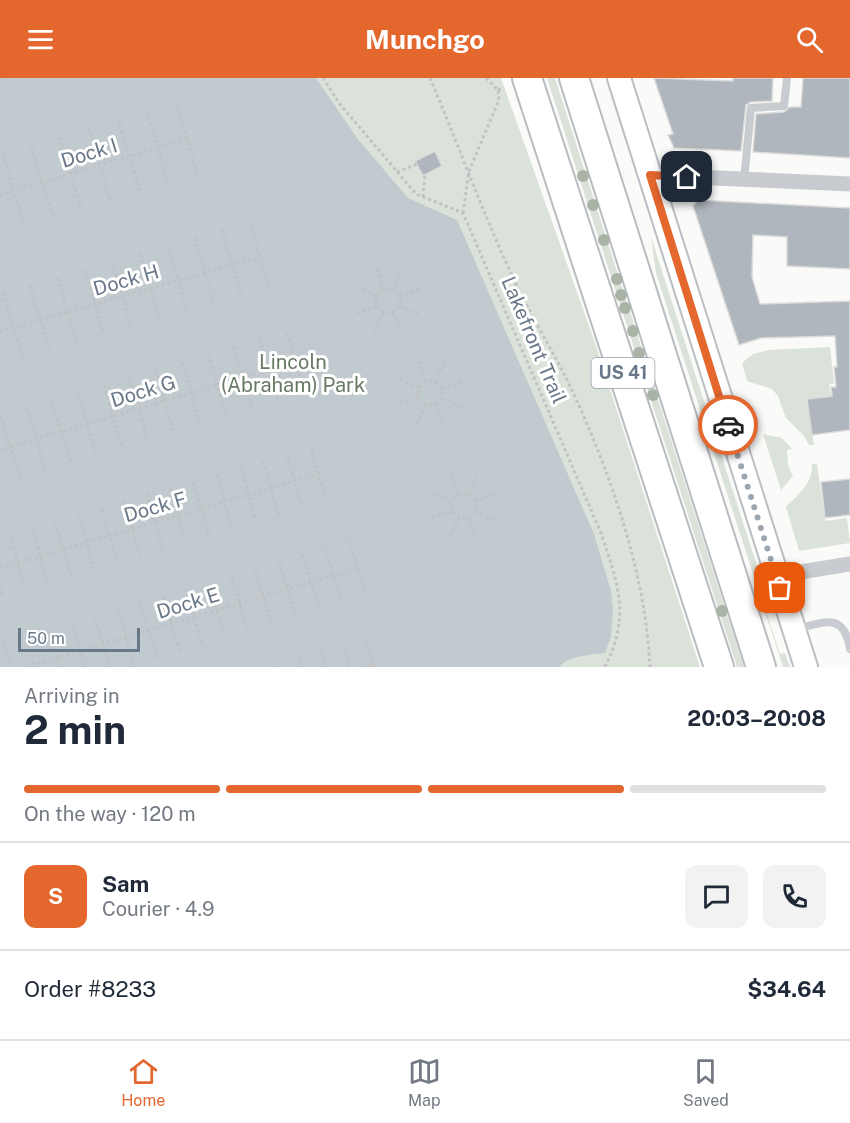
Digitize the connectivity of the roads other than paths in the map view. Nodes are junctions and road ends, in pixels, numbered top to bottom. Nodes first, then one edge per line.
1 (574, 78) edge
2 (618, 78) edge
3 (787, 78) edge
4 (515, 83) edge
5 (650, 175) junction
6 (744, 180) junction
7 (850, 184) edge
8 (850, 564) edge
9 (776, 576) junction
10 (794, 630) junction
11 (850, 649) edge
12 (719, 667) edge
13 (762, 667) edge
14 (806, 667) edge

1 - 13 highway, US 41
2 - 5 main road
3 - 6 lane
4 - 12 highway, US 41
5 - 6 street
5 - 9 main road
6 - 7 street
8 - 9 street
9 - 10 main road
10 - 11 lane
10 - 14 main road

